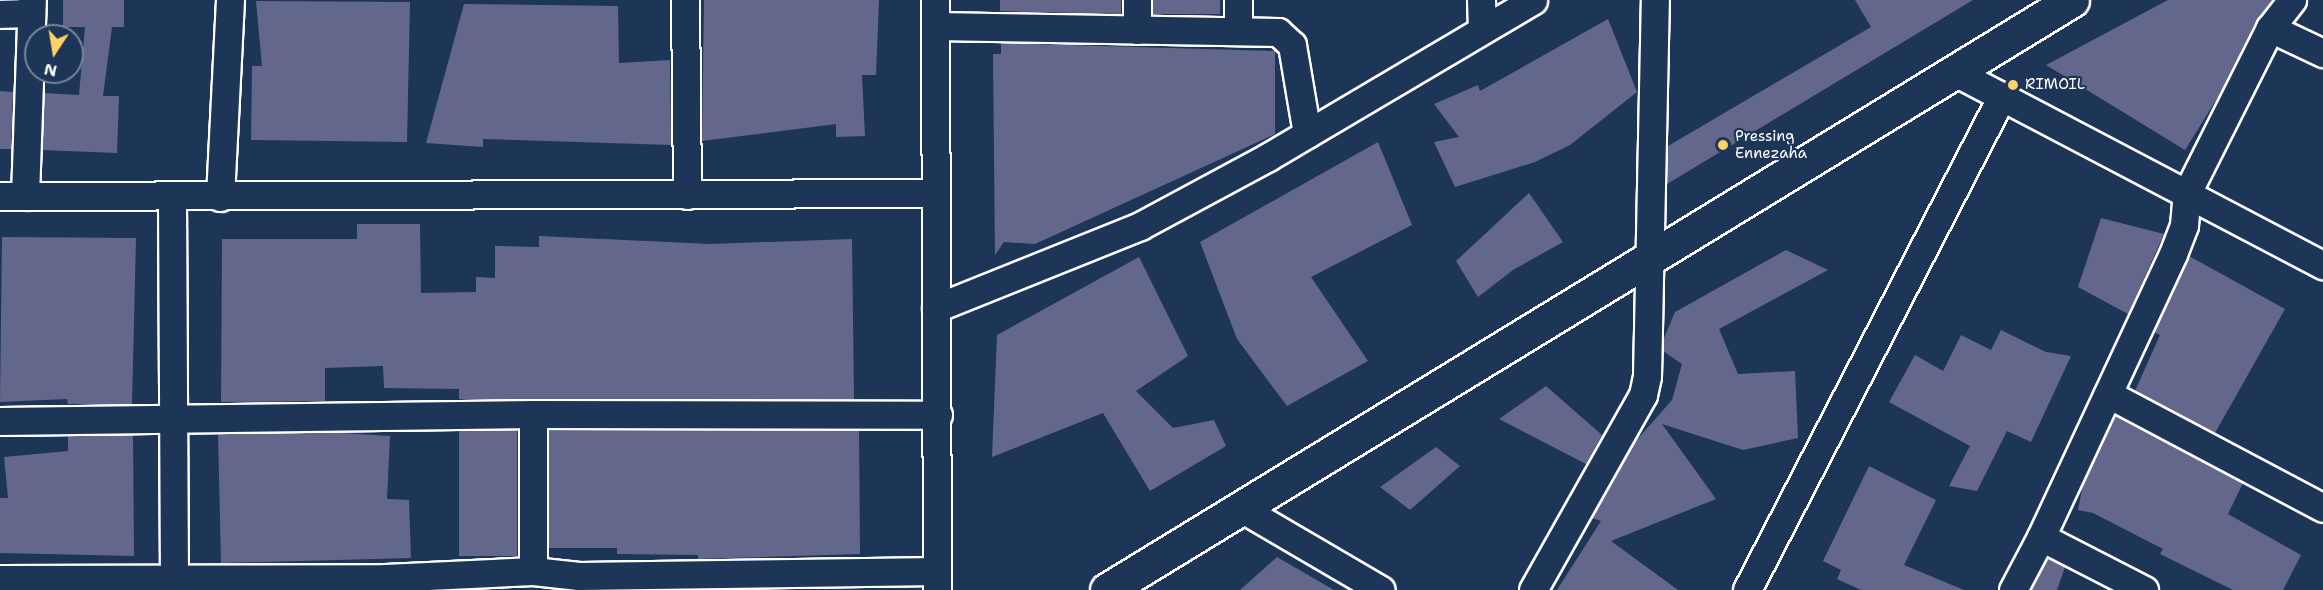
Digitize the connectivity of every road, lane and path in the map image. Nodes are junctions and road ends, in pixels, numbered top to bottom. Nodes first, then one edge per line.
1 (230, 0) edge
2 (685, 0) edge
3 (1137, 0) edge
4 (1238, 0) edge
5 (1481, 0) edge
6 (1533, 0) edge
7 (1655, 0) edge
8 (2072, 0) edge
9 (2292, 0) edge
10 (32, 6) edge
11 (935, 13) edge
12 (0, 14) edge
13 (2270, 28) junction
14 (1482, 29) junction
15 (1137, 30) junction
16 (1238, 31) junction
17 (2323, 53) edge
18 (1953, 71) junction
19 (2002, 96) junction
20 (1307, 134) junction
21 (936, 193) junction
22 (2187, 193) junction
23 (687, 195) junction
24 (13, 196) edge
25 (220, 197) junction
26 (172, 198) junction
27 (1653, 255) junction
28 (2323, 265) edge
29 (936, 308) junction
30 (2108, 394) junction
31 (533, 414) junction
32 (938, 415) junction
33 (175, 418) junction
34 (0, 421) edge
35 (1239, 507) junction
36 (2323, 508) edge
37 (2042, 537) junction
38 (533, 571) junction
39 (0, 579) edge
40 (937, 581) edge
41 (579, 583) edge
42 (174, 584) edge
43 (386, 584) edge
44 (1107, 590) edge
45 (1381, 590) edge
46 (1533, 590) edge
47 (1747, 590) edge
48 (2013, 590) edge
49 (2144, 590) edge

1 - 25 street
2 - 23 street
3 - 15 street
4 - 16 street
5 - 14 street
6 - 14 street
7 - 27 street
8 - 18 street
9 - 13 street
10 - 12 street
10 - 24 street
11 - 15 street
11 - 21 street
13 - 17 street
13 - 22 street
14 - 20 street
15 - 16 street
16 - 20 street
18 - 19 street
18 - 27 street
19 - 22 street
19 - 47 street
20 - 29 street
21 - 23 street
21 - 29 street
22 - 28 street
22 - 30 street
23 - 25 street
24 - 26 street
25 - 26 street
26 - 33 street
27 - 35 street
27 - 46 street
29 - 32 street
30 - 36 street
30 - 37 street
31 - 32 street
31 - 33 street
31 - 38 street
32 - 40 street
33 - 34 street
33 - 42 street
35 - 44 street
35 - 45 street
37 - 48 street
37 - 49 street
38 - 41 street
38 - 43 street
39 - 42 street
40 - 41 street
42 - 43 street

